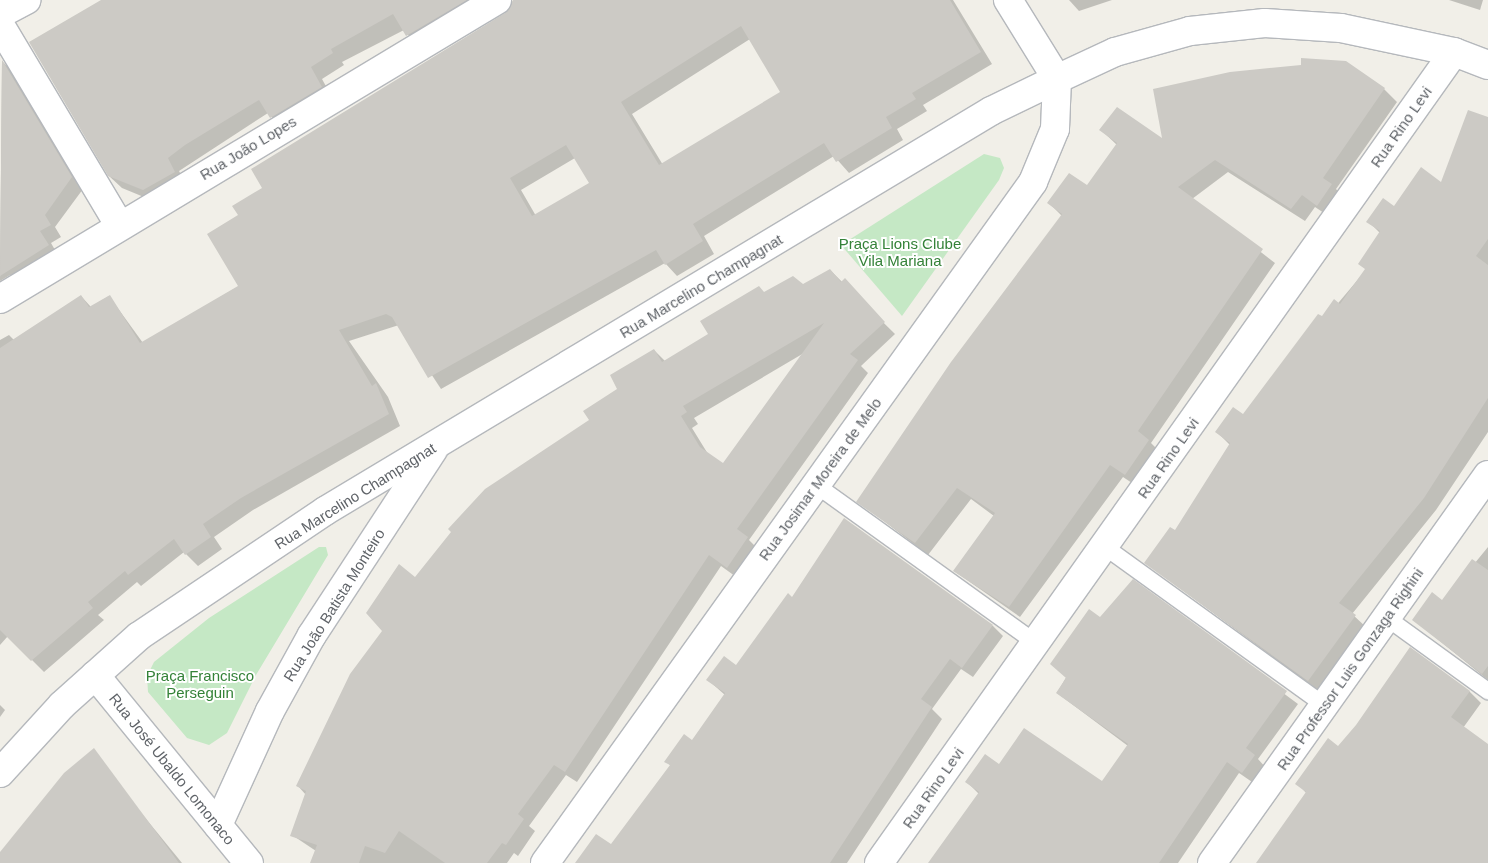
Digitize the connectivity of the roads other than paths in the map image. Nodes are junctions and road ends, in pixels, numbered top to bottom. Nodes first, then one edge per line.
1 (26, 0) edge
2 (497, 0) edge
3 (1008, 0) edge
4 (0, 14) edge
5 (0, 25) edge
6 (1454, 52) junction
7 (1488, 65) edge
8 (1057, 80) junction
9 (119, 225) junction
10 (0, 299) edge
11 (437, 445) junction
12 (1488, 475) edge
13 (816, 485) junction
14 (1105, 547) junction
15 (1386, 618) junction
16 (1036, 643) junction
17 (95, 675) junction
18 (1488, 692) edge
19 (1324, 706) junction
20 (0, 773) edge
21 (218, 825) junction
22 (249, 863) edge
23 (546, 863) edge
24 (879, 863) edge
25 (1212, 863) edge

1 - 4 street
2 - 9 street, Rua João Lopes
3 - 8 street
5 - 9 street
6 - 7 street, Rua Marcelino Champagnat
6 - 8 street, Rua Marcelino Champagnat
6 - 14 street, Rua Rino Levi
8 - 11 street, Rua Marcelino Champagnat
8 - 13 street, Rua Josimar Moreira de Melo
9 - 10 street, Rua João Lopes
11 - 17 street, Rua Marcelino Champagnat
11 - 21 street, Rua João Batista Monteiro
12 - 15 street, Rua Professor Luis Gonzaga Righini
13 - 16 lane
13 - 23 street, Rua Josimar Moreira de Melo
14 - 16 street, Rua Rino Levi
14 - 19 lane
15 - 18 lane
15 - 19 street, Rua Professor Luis Gonzaga Righini
16 - 24 street, Rua Rino Levi
17 - 20 street, Rua Marcelino Champagnat
17 - 21 street, Rua José Ubaldo Lomonaco
19 - 25 street, Rua Professor Luis Gonzaga Righini
21 - 22 street, Rua José Ubaldo Lomonaco

